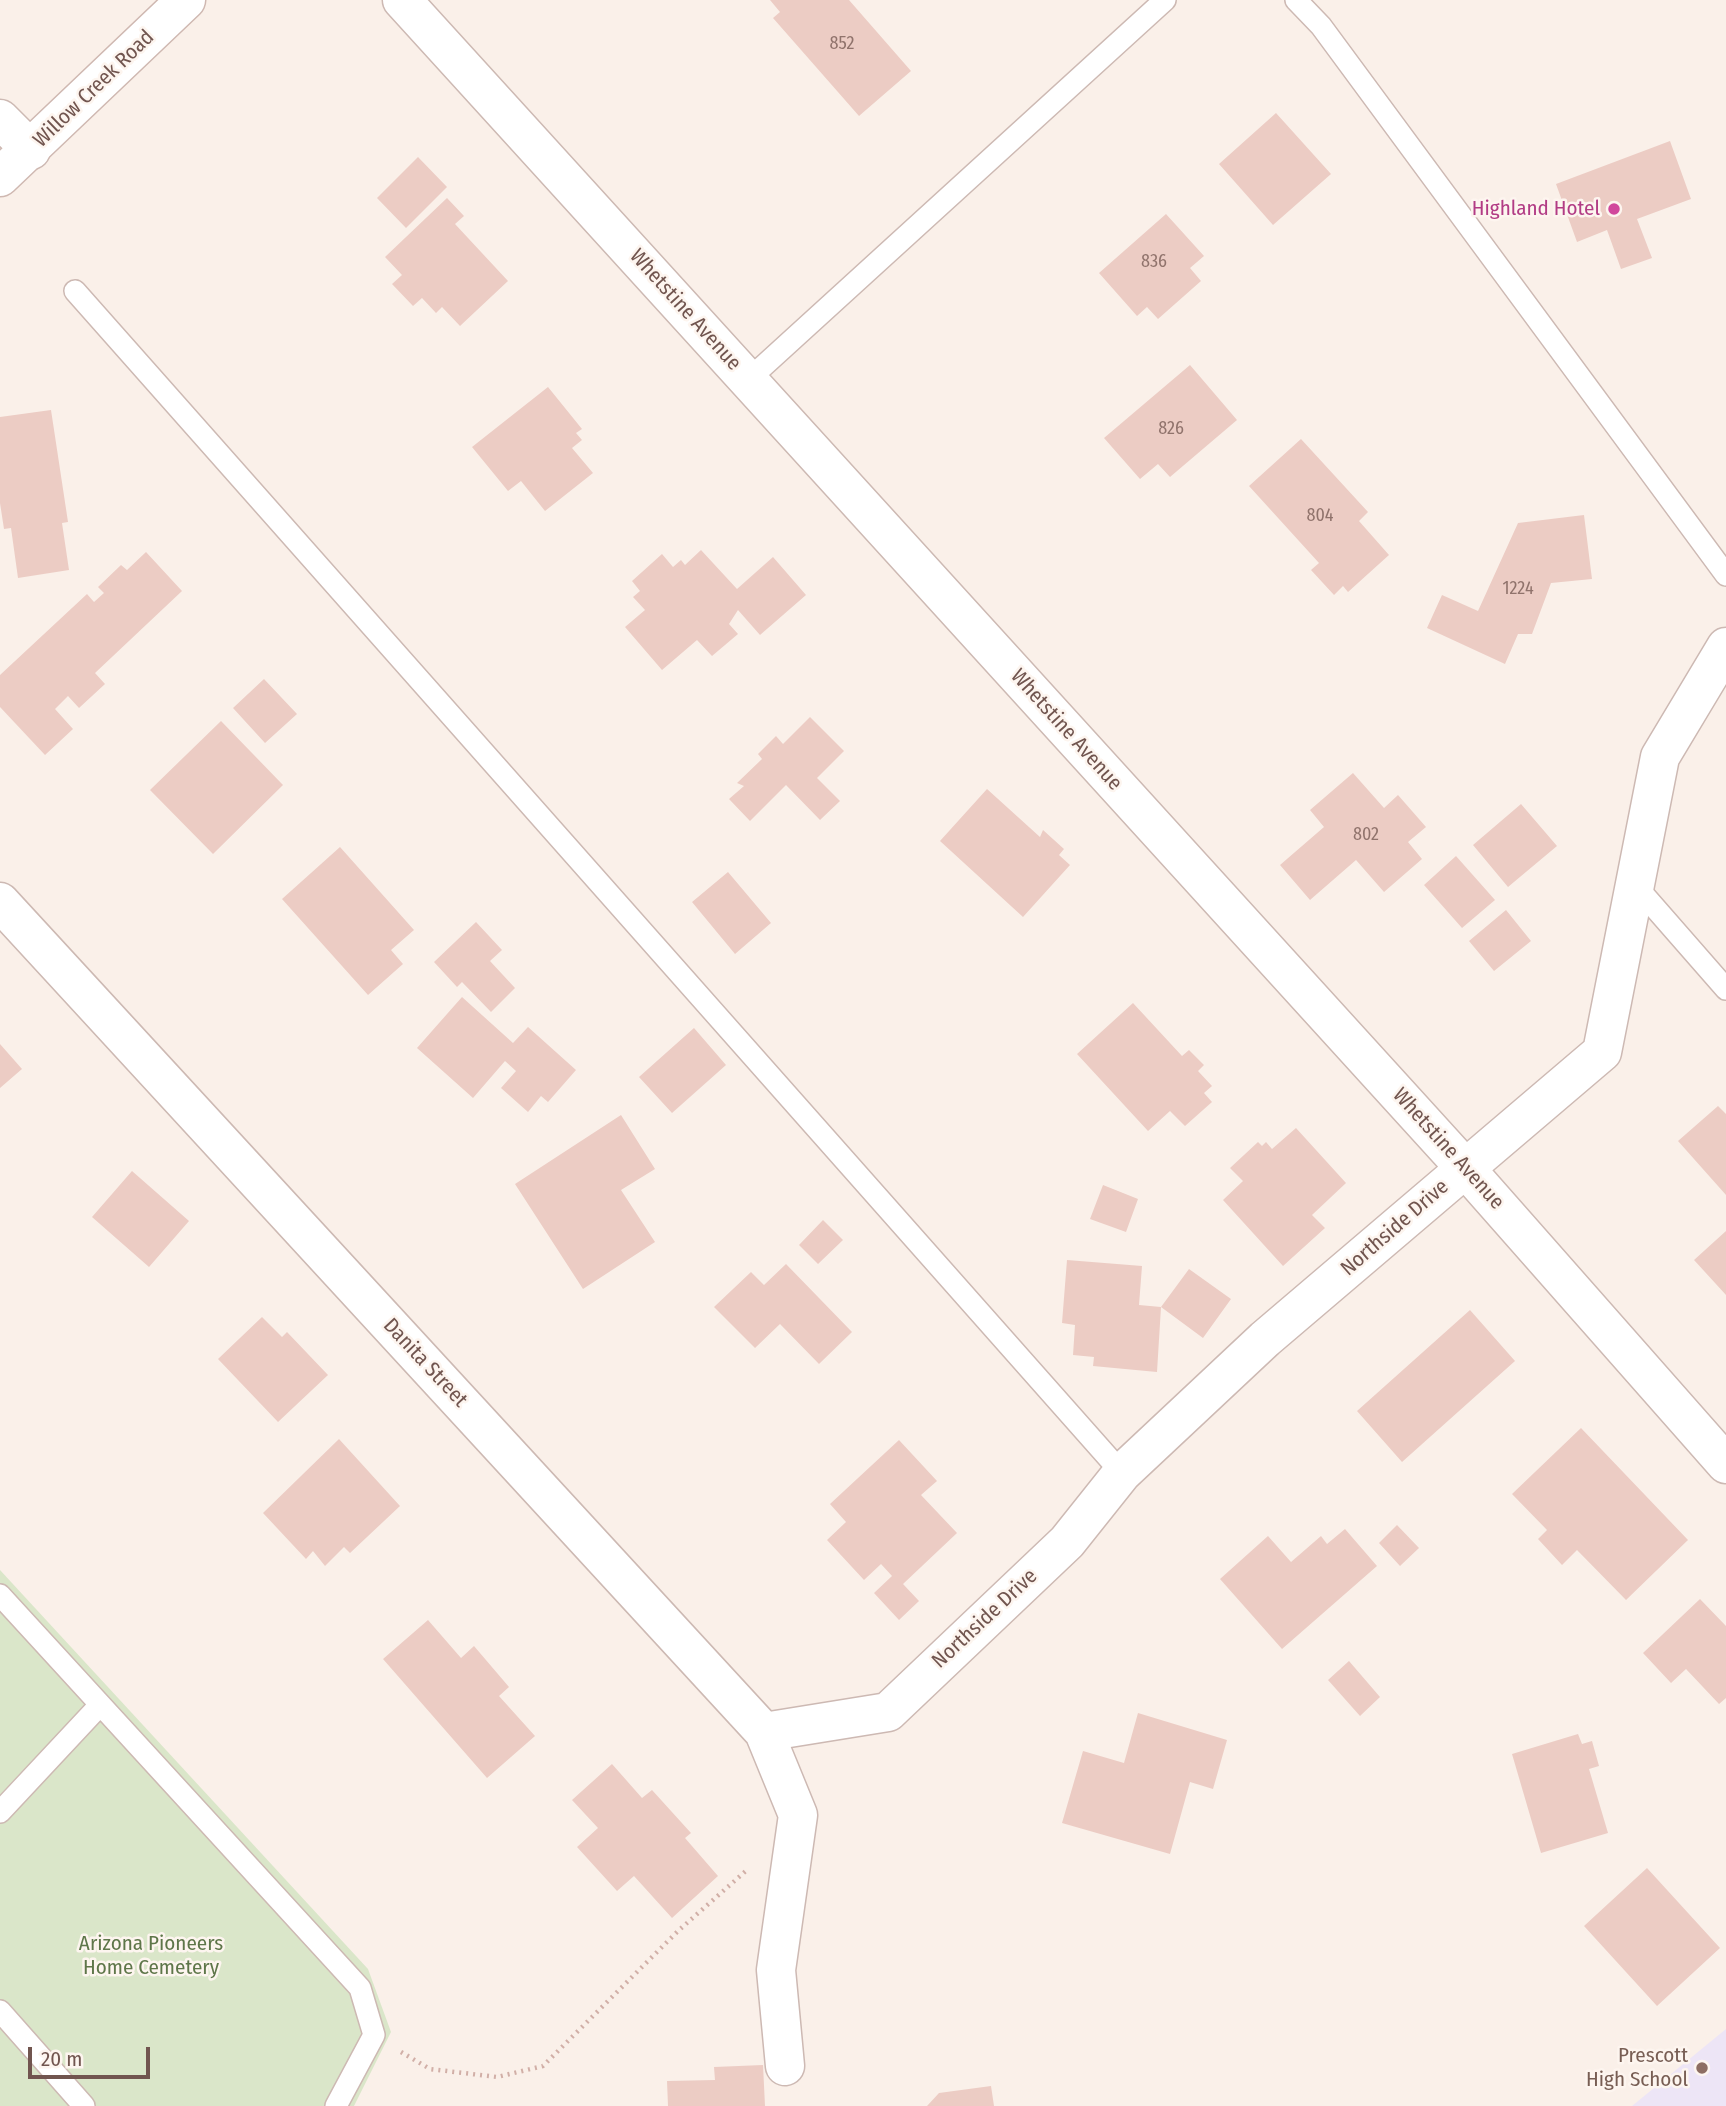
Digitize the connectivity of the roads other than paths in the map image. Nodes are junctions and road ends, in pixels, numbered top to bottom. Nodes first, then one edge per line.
1 (186, 0) edge
2 (402, 0) edge
3 (1165, 0) edge
4 (1296, 0) edge
5 (0, 119) edge
6 (31, 150) junction
7 (0, 177) edge
8 (75, 291) dead end
9 (748, 380) junction
10 (1726, 575) edge
11 (1726, 647) edge
12 (1635, 886) junction
13 (0, 902) edge
14 (1726, 989) edge
15 (1465, 1168) junction
16 (1726, 1464) edge
17 (1122, 1473) junction
18 (0, 1595) edge
19 (100, 1705) junction
20 (764, 1731) junction
21 (0, 1812) edge
22 (0, 2011) edge
23 (785, 2066) dead end
24 (83, 2106) edge
25 (336, 2106) edge

1 - 6 street, Willow Creek Road
2 - 9 street, Whetstine Avenue
3 - 9 lane
4 - 10 lane
5 - 6 street
6 - 7 street, Willow Creek Road
8 - 17 lane
9 - 15 street, Whetstine Avenue
11 - 12 street, Northside Drive
12 - 14 lane
12 - 15 street, Northside Drive
13 - 20 street, Danita Street
15 - 16 street, Whetstine Avenue
15 - 17 street, Northside Drive
17 - 20 street, Northside Drive
18 - 19 lane
19 - 21 lane
19 - 25 lane
20 - 23 street
22 - 24 lane

